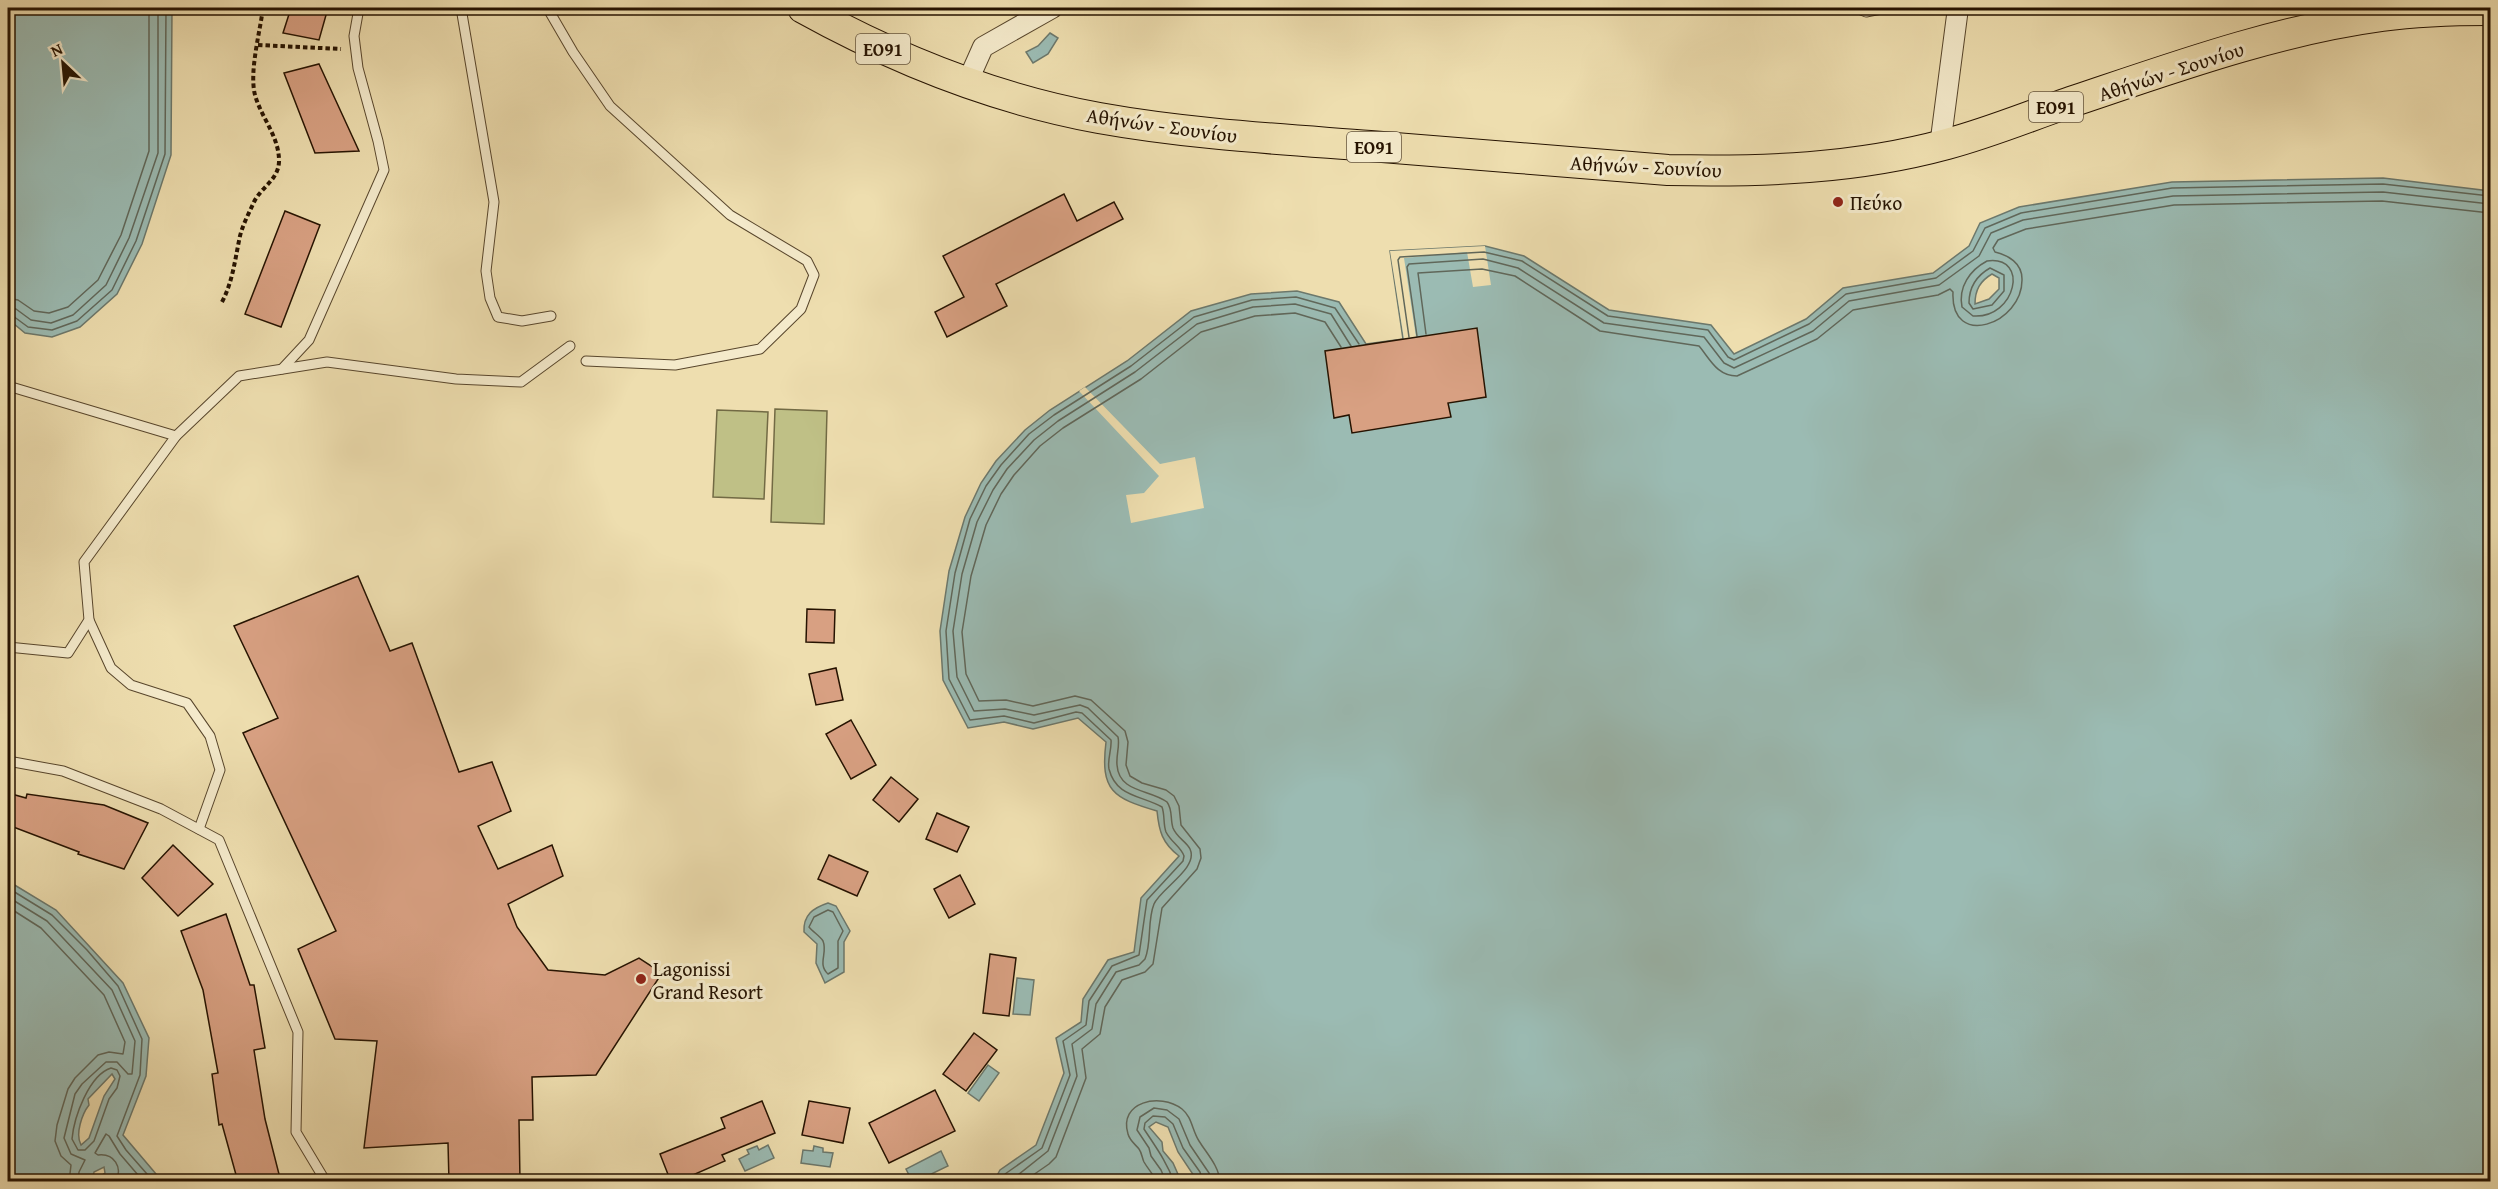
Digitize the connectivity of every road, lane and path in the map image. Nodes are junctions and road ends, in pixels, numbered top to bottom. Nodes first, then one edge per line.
1 (263, 8) edge
2 (359, 8) edge
3 (461, 8) edge
4 (803, 8) edge
5 (1052, 8) edge
6 (1856, 8) edge
7 (1886, 8) edge
8 (1958, 8) edge
9 (548, 9) dead end
10 (2490, 9) edge
11 (258, 45) junction
12 (356, 50) junction
13 (967, 83) junction
14 (1940, 146) junction
15 (222, 302) dead end
16 (551, 316) dead end
17 (570, 346) dead end
18 (585, 361) dead end
19 (282, 369) junction
20 (8, 386) edge
21 (176, 436) junction
22 (89, 620) junction
23 (8, 647) edge
24 (8, 761) edge
25 (199, 830) junction
26 (326, 1182) edge

1 - 11 path
2 - 12 lane
3 - 16 lane
4 - 13 main road, Αθήνών - Σουνίου / ΕΟ91
5 - 13 street
6 - 7 lane
8 - 14 street
9 - 18 lane
10 - 14 main road, Αθήνών - Σουνίου / ΕΟ91
11 - 12 path
11 - 15 path
12 - 19 lane
13 - 14 main road, Αθήνών - Σουνίου / ΕΟ91
17 - 19 lane
19 - 21 lane
20 - 21 lane
21 - 22 lane
22 - 23 lane
22 - 25 lane
24 - 25 lane
25 - 26 lane

